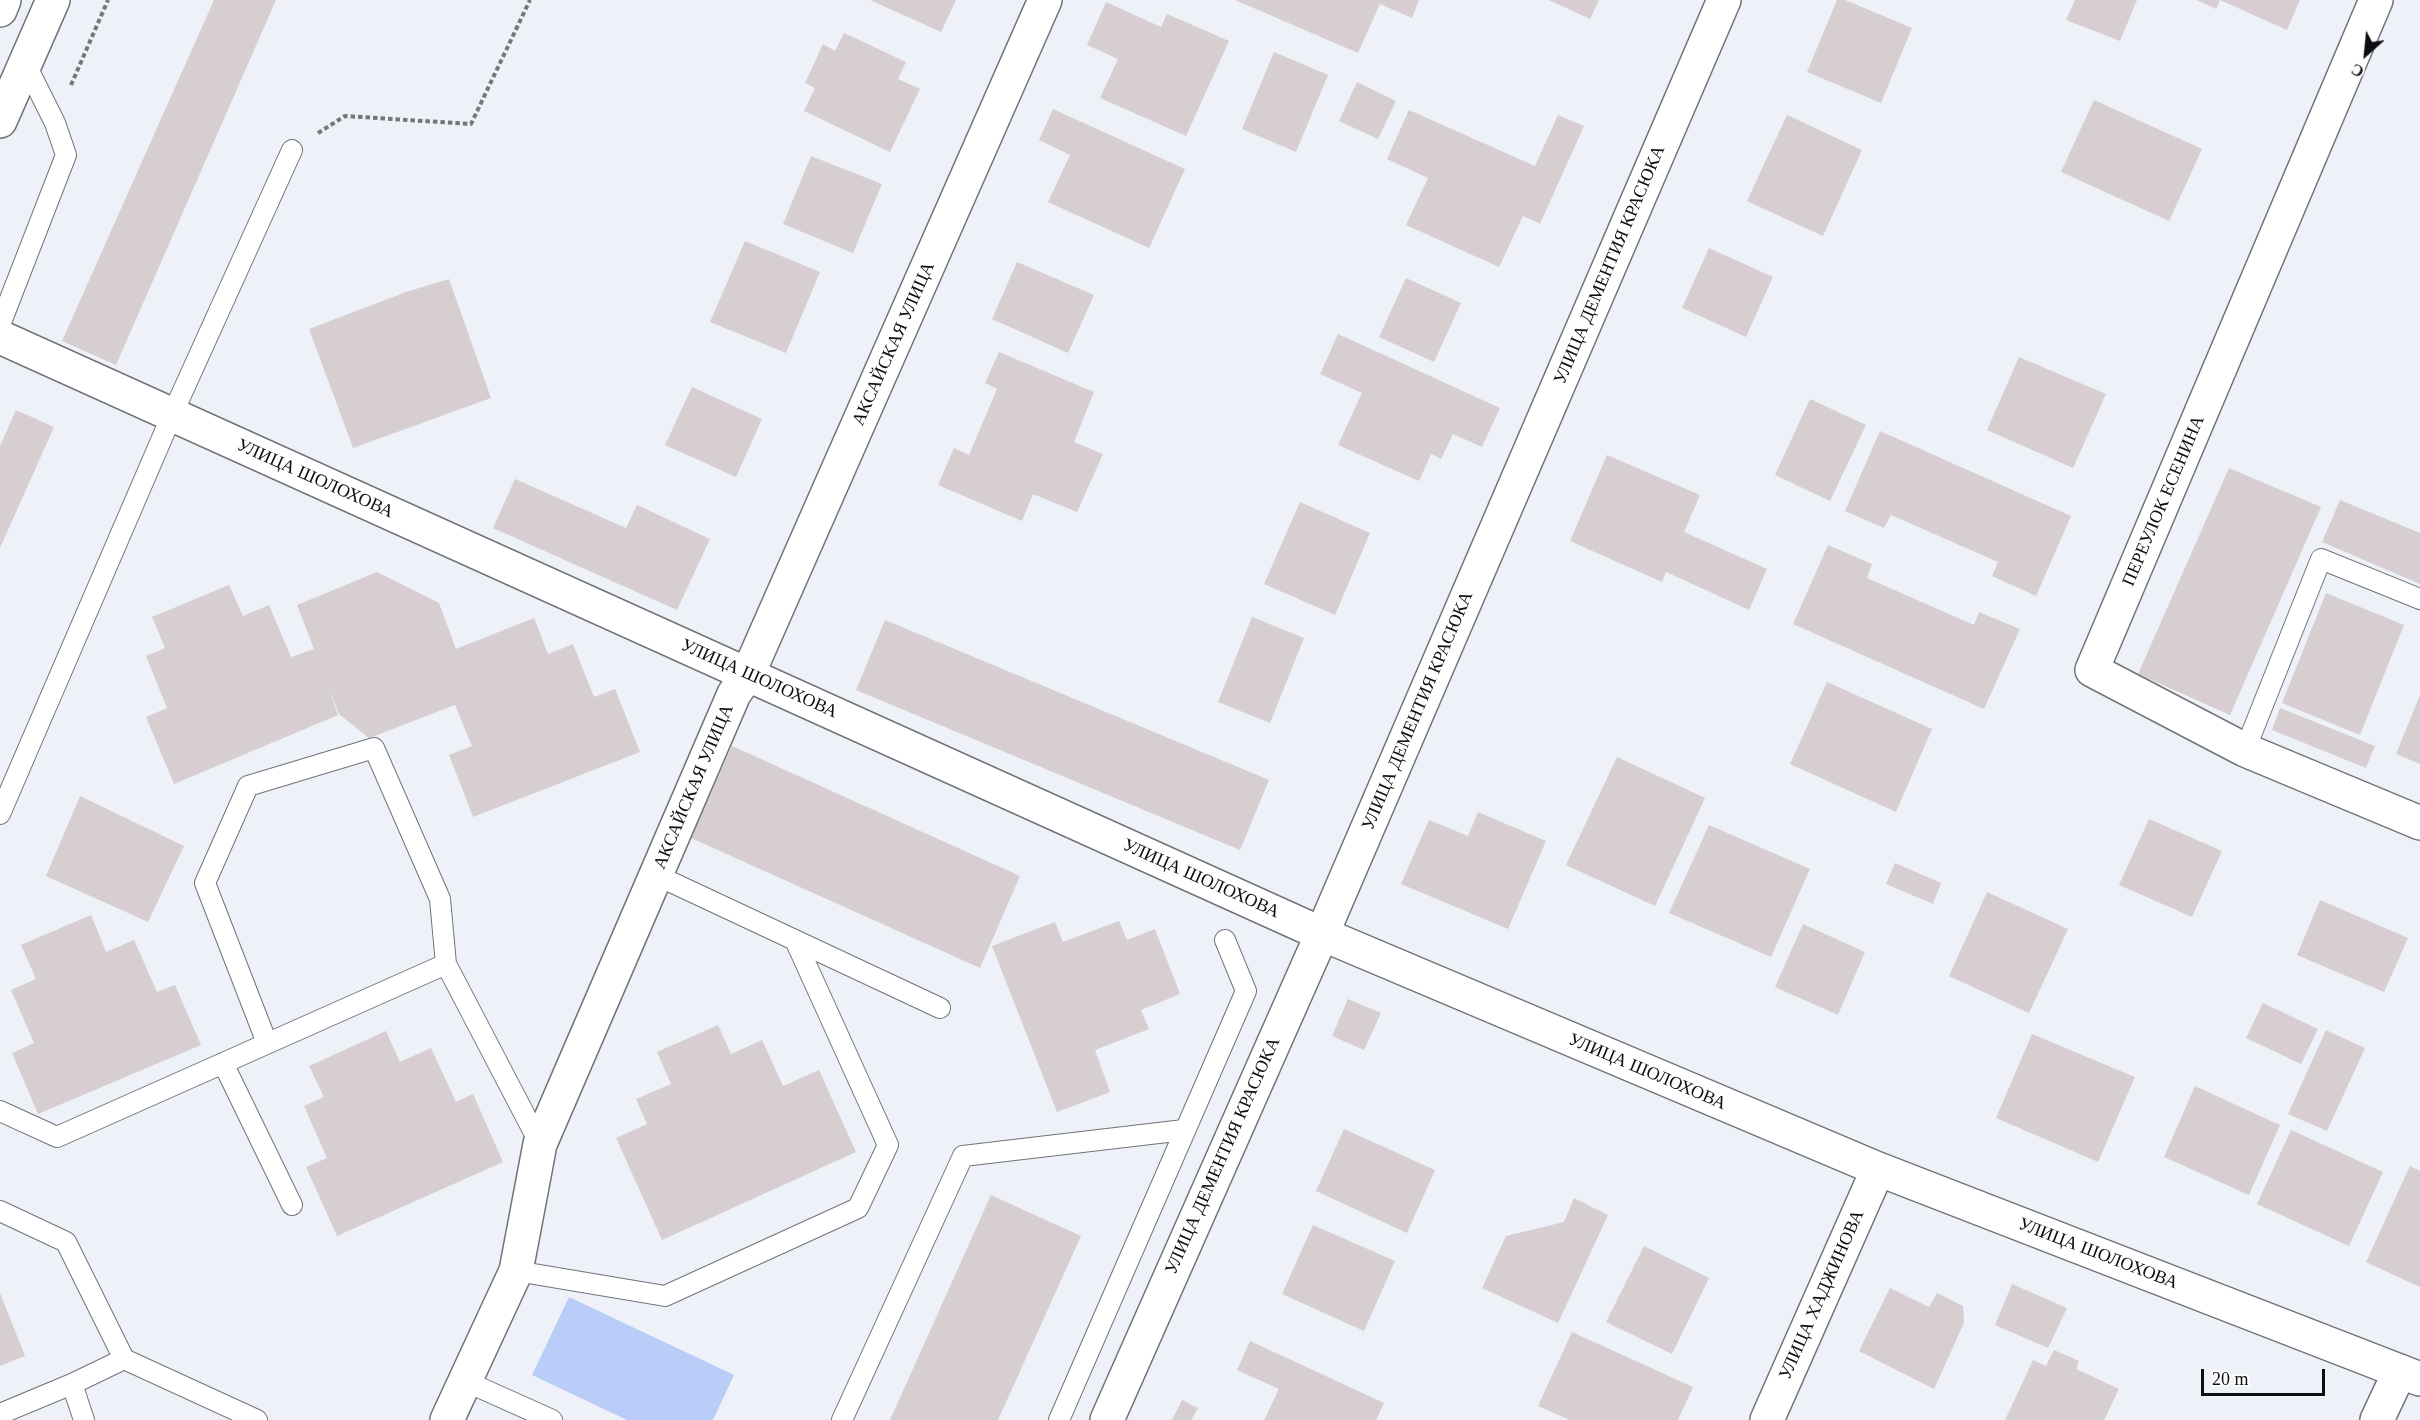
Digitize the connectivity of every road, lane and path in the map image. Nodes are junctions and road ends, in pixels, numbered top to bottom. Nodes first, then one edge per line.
1 (4, 0) edge
2 (52, 0) edge
3 (530, 0) edge
4 (1045, 0) edge
5 (1724, 0) edge
6 (2376, 0) edge
7 (0, 10) edge
8 (25, 63) junction
9 (0, 121) edge
10 (292, 150) joint
11 (0, 325) edge
12 (0, 338) edge
13 (172, 415) junction
14 (2420, 599) edge
15 (748, 674) junction
16 (2245, 750) junction
17 (0, 814) edge
18 (2420, 823) edge
19 (656, 875) junction
20 (1322, 934) junction
21 (795, 940) junction
22 (1225, 940) dead end
23 (446, 964) junction
24 (940, 1008) dead end
25 (267, 1043) junction
26 (223, 1063) junction
27 (0, 1110) edge
28 (1184, 1130) junction
29 (540, 1144) junction
30 (1878, 1169) junction
31 (292, 1205) dead end
32 (0, 1211) edge
33 (516, 1271) junction
34 (124, 1359) junction
35 (2410, 1375) edge
36 (465, 1382) junction
37 (72, 1384) junction
38 (0, 1414) edge
39 (84, 1420) edge
40 (257, 1420) edge
41 (447, 1420) edge
42 (552, 1420) edge
43 (842, 1420) edge
44 (1059, 1420) edge
45 (1107, 1420) edge
46 (1767, 1420) edge
47 (2378, 1420) edge

1 - 7 street
2 - 8 street
3 - 10 path
4 - 15 street, АКСАЙСКАЯ УЛИЦА
5 - 20 street, УЛИЦА ДЕМЕНТИЯ КРАСЮКА
6 - 16 street, ПЕРЕУЛОК ЕСЕНИНА
8 - 9 street
8 - 11 lane
10 - 13 lane
12 - 13 street, УЛИЦА ШОЛОХОВА
13 - 15 street, УЛИЦА ШОЛОХОВА
13 - 17 lane
14 - 16 lane
15 - 19 street, АКСАЙСКАЯ УЛИЦА
15 - 20 street, УЛИЦА ШОЛОХОВА
16 - 18 street, ПЕРЕУЛОК ЕСЕНИНА
19 - 21 lane
19 - 29 street, АКСАЙСКАЯ УЛИЦА
20 - 30 street, УЛИЦА ШОЛОХОВА
20 - 45 street, УЛИЦА ДЕМЕНТИЯ КРАСЮКА
21 - 24 lane
21 - 33 lane
22 - 28 lane
23 - 25 lane
23 - 25 lane
23 - 29 lane
25 - 26 lane
26 - 27 lane
26 - 31 lane
28 - 43 lane
28 - 44 lane
29 - 33 street, АКСАЙСКАЯ УЛИЦА
30 - 35 street, УЛИЦА ШОЛОХОВА
30 - 46 street, УЛИЦА ХАДЖИНОВА
32 - 34 lane
33 - 36 street, АКСАЙСКАЯ УЛИЦА
34 - 37 lane
34 - 40 lane
35 - 47 street
36 - 41 street, АКСАЙСКАЯ УЛИЦА
36 - 42 lane
37 - 38 lane
37 - 39 lane

